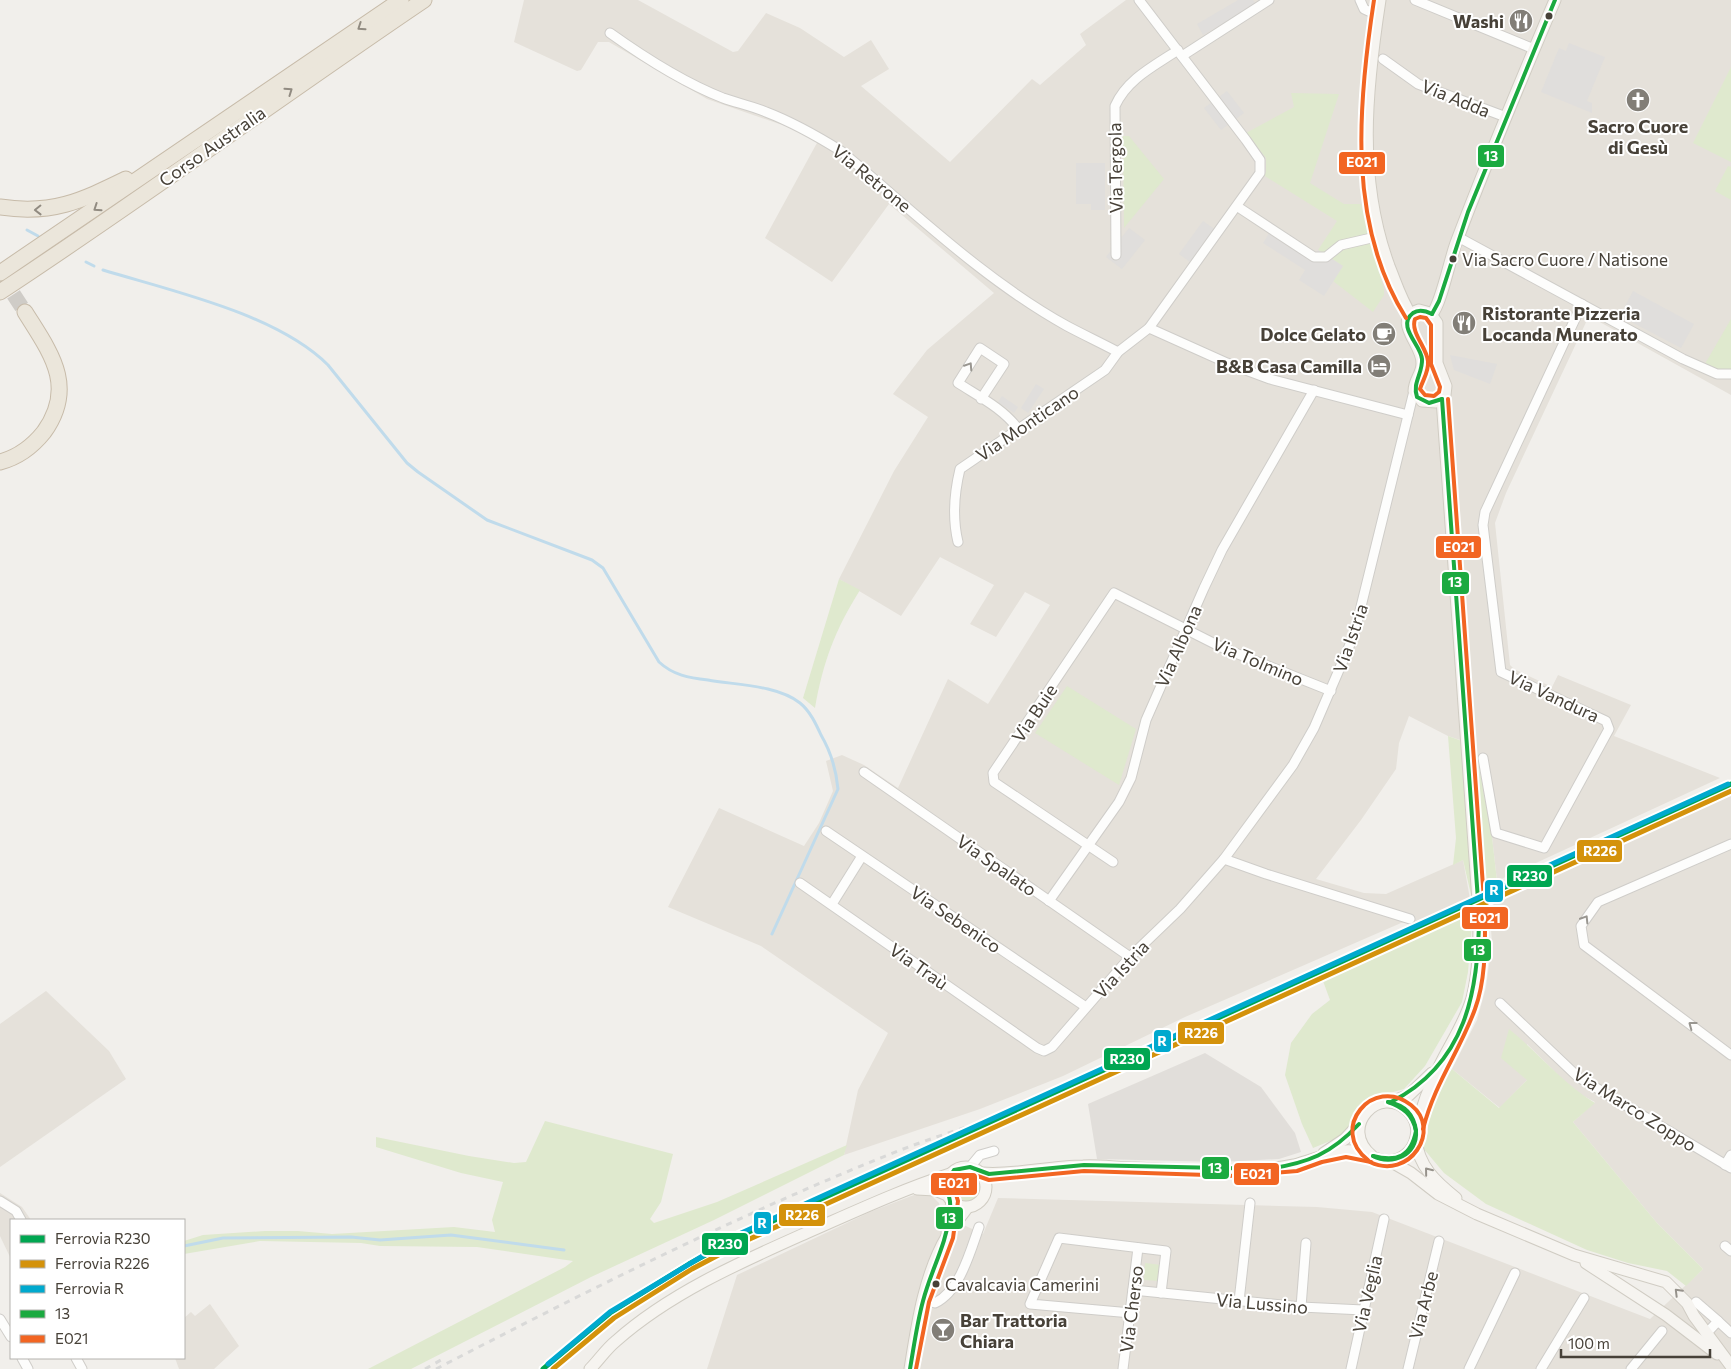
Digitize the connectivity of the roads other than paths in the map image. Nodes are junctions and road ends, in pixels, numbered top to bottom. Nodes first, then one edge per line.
1 (401, 0) edge
2 (424, 0) edge
3 (1139, 0) edge
4 (1269, 0) edge
5 (1360, 0) edge
6 (1380, 0) edge
7 (1415, 0) edge
8 (1555, 0) edge
9 (1377, 15) junction
10 (610, 33) dead end
11 (1534, 49) junction
12 (1180, 53) junction
13 (1383, 59) dead end
14 (1506, 118) junction
15 (179, 153) junction
16 (0, 207) edge
17 (1238, 207) junction
18 (107, 221) junction
19 (1380, 236) junction
20 (1458, 237) junction
21 (1116, 255) dead end
22 (0, 273) edge
23 (0, 292) edge
24 (0, 302) edge
25 (1582, 304) junction
26 (25, 312) tunnel mouth
27 (1432, 314) junction
28 (1411, 315) junction
29 (1149, 328) junction
30 (1435, 333) junction
31 (1414, 339) junction
32 (1118, 352) junction
33 (1420, 374) junction
34 (1440, 374) junction
35 (1731, 374) edge
36 (1314, 390) junction
37 (1414, 390) junction
38 (981, 398) junction
39 (1442, 398) junction
40 (1408, 415) junction
41 (1018, 429) junction
42 (0, 462) edge
43 (958, 542) dead end
44 (1186, 629) junction
45 (1331, 691) junction
46 (1483, 758) dead end
47 (864, 772) dead end
48 (826, 831) dead end
49 (1087, 844) junction
50 (1731, 844) edge
51 (862, 856) junction
52 (1224, 859) junction
53 (1113, 862) dead end
54 (800, 883) dead end
55 (1049, 902) junction
56 (832, 904) junction
57 (1410, 919) dead end
58 (1130, 956) junction
59 (1500, 1003) dead end
60 (1086, 1006) junction
61 (1036, 1048) joint
62 (1731, 1055) edge
63 (1440, 1064) junction
64 (1391, 1102) junction
65 (1359, 1124) junction
66 (1416, 1133) junction
67 (994, 1151) dead end
68 (1731, 1155) edge
69 (1320, 1156) junction
70 (1372, 1156) junction
71 (1390, 1161) junction
72 (970, 1167) junction
73 (1728, 1167) edge
74 (1016, 1173) junction
75 (950, 1174) junction
76 (982, 1174) junction
77 (912, 1188) junction
78 (986, 1192) junction
79 (949, 1198) junction
80 (0, 1201) edge
81 (1250, 1203) dead end
82 (967, 1208) junction
83 (1477, 1214) junction
84 (20, 1219) edge
85 (1384, 1219) dead end
86 (979, 1227) dead end
87 (947, 1236) junction
88 (1439, 1241) dead end
89 (1306, 1243) dead end
90 (1138, 1248) junction
91 (1574, 1255) junction
92 (1515, 1273) dead end
93 (1134, 1290) junction
94 (1161, 1293) junction
95 (1584, 1298) dead end
96 (923, 1300) junction
97 (1239, 1301) junction
98 (1696, 1302) dead end
99 (1301, 1307) junction
100 (1363, 1310) junction
101 (1131, 1313) junction
102 (0, 1319) edge
103 (1718, 1321) junction
104 (1662, 1331) dead end
105 (1731, 1333) edge
106 (1706, 1334) junction
107 (10, 1335) edge
108 (1728, 1363) edge
109 (590, 1369) edge
110 (910, 1369) edge
111 (1123, 1369) edge
112 (1351, 1369) edge
113 (1408, 1369) edge
114 (1469, 1369) edge
115 (1541, 1369) edge
116 (1631, 1369) edge

1 -> 15 highway, Corso Australia
18 -> 2 highway, Corso Australia
3 - 12 street
4 - 12 street, Via Tergola
5 - 9 street
6 - 9 main road
7 - 11 street
8 - 11 main road
9 - 19 main road
10 - 32 street, Via Retrone
11 - 14 main road
12 - 17 street
12 - 21 street, Via Tergola
13 - 14 street, Via Adda
14 - 20 main road
15 -> 16 highway
15 -> 22 highway, Corso Australia
17 - 19 street
17 - 29 street
18 - 23 highway, Corso Australia
18 - 24 highway
19 - 28 main road
20 - 25 street
20 - 27 main road
25 - 35 street
25 - 46 street, Via Vandura
26 - 42 highway
27 - 28 main road
27 - 30 main road
28 - 31 main road
29 - 32 street, Via Monticano
29 - 36 street
30 - 31 main road
30 - 34 main road
31 - 33 main road
32 - 41 street, Via Monticano
33 - 34 main road
33 - 37 main road
34 - 39 main road
36 - 40 street
36 - 44 street, Via Albona
37 - 39 main road
37 - 40 street, Via Istria
38 -> 38 street
38 - 41 street
39 - 63 main road
40 - 45 street, Via Istria
41 - 43 street, Via Monticano
44 - 45 street, Via Tolmino
44 - 49 street, Via Albona
44 - 49 street, Via Buie
45 - 52 street, Via Istria
47 - 55 street, Via Spalato
48 - 51 street, Via Sebenico
49 - 53 street, Via Buie
49 - 55 street, Via Albona
62 -> 50 street
51 - 56 street
51 - 60 street, Via Sebenico
52 - 57 street
52 - 58 street, Via Istria
54 - 56 street, Via Traù
55 - 58 street, Via Spalato
56 - 61 street, Via Traù
58 - 60 street, Via Istria
59 - 73 street, Via Marco Zoppo
60 - 61 street, Via Istria
63 - 64 main road
63 - 66 main road
64 - 65 main road
64 - 66 main road
65 - 69 main road
65 - 70 main road
66 - 71 main road
83 -> 66 main road
67 - 72 street
68 - 73 street
69 - 70 main road
69 - 74 main road
70 - 71 main road
71 - 83 main road
72 - 75 main road
72 - 76 main road
74 - 76 main road
74 - 78 main road
75 - 77 main road
75 - 79 main road
76 - 78 main road
77 - 79 main road
77 - 109 main road
78 - 82 main road
79 - 82 main road
79 - 87 main road
80 - 84 street
81 - 97 street
82 - 87 main road
83 - 91 main road
85 - 100 street, Via Veglia
86 - 96 street
87 - 96 main road
88 - 113 street, Via Arbe
89 - 99 street
90 - 93 street, Via Cherso
90 - 94 street
90 - 101 street
106 -> 91 main road
91 - 108 main road
92 - 114 street
93 - 94 street, Via Lussino
93 - 101 street, Via Cherso
94 - 97 street, Via Lussino
95 - 115 street
96 - 110 main road
97 - 99 street, Via Lussino
98 - 103 street
99 - 100 street, Via Lussino
100 - 112 street, Via Veglia
101 - 111 street, Via Cherso
102 - 107 street
103 - 105 street
103 - 106 street
104 - 116 street
106 - 108 main road

